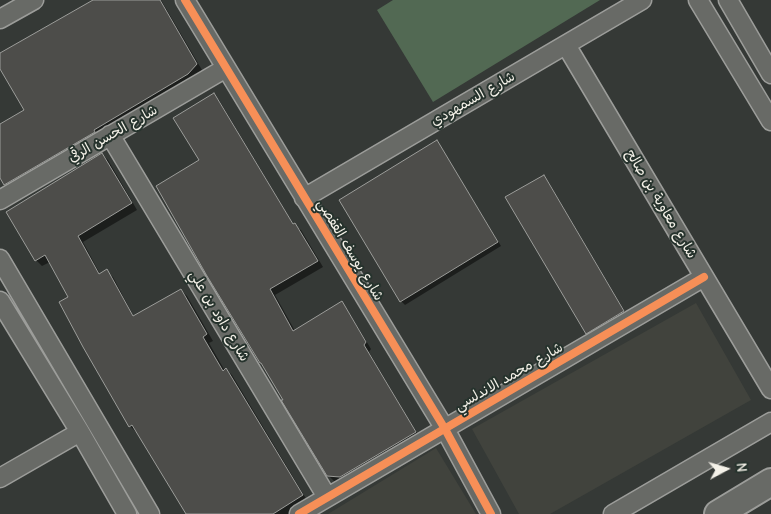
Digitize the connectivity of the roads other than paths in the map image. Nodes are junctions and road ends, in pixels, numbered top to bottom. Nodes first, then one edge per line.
1 (34, 0) edge
2 (185, 0) edge
3 (642, 0) edge
4 (698, 0) edge
5 (728, 0) edge
6 (0, 19) edge
7 (566, 45) junction
8 (226, 68) junction
9 (771, 74) edge
10 (771, 121) edge
11 (110, 135) junction
12 (304, 198) junction
13 (0, 200) edge
14 (0, 259) edge
15 (704, 277) junction
16 (0, 301) edge
17 (771, 389) edge
18 (771, 422) edge
19 (445, 429) junction
20 (80, 432) junction
21 (0, 478) edge
22 (771, 482) edge
23 (327, 497) junction
24 (128, 514) edge
25 (150, 514) edge
26 (299, 514) edge
27 (491, 514) edge
28 (613, 514) edge
29 (718, 514) edge

1 - 6 street
2 - 8 street, شارع يوسف القفصي
3 - 7 street, شارع السمهودي
4 - 10 street
5 - 9 street
7 - 12 street, شارع السمهودي
7 - 15 street, شارع معاوية بن صالح
8 - 11 street, شارع الحسن الرقي
8 - 12 street, شارع يوسف القفصي
11 - 13 street, شارع الحسن الرقي
11 - 23 street, شارع داود بن علي
12 - 19 street, شارع يوسف القفصي
14 - 25 street
15 - 17 street, شارع معاوية بن صالح
15 - 19 street, شارع محمد الاندلسي
16 - 20 street
18 - 28 street
19 - 23 street, شارع محمد الاندلسي
19 - 27 street, شارع يوسف القفصي
20 - 21 street
20 - 24 street
22 - 29 highway
23 - 26 street, شارع محمد الاندلسي

